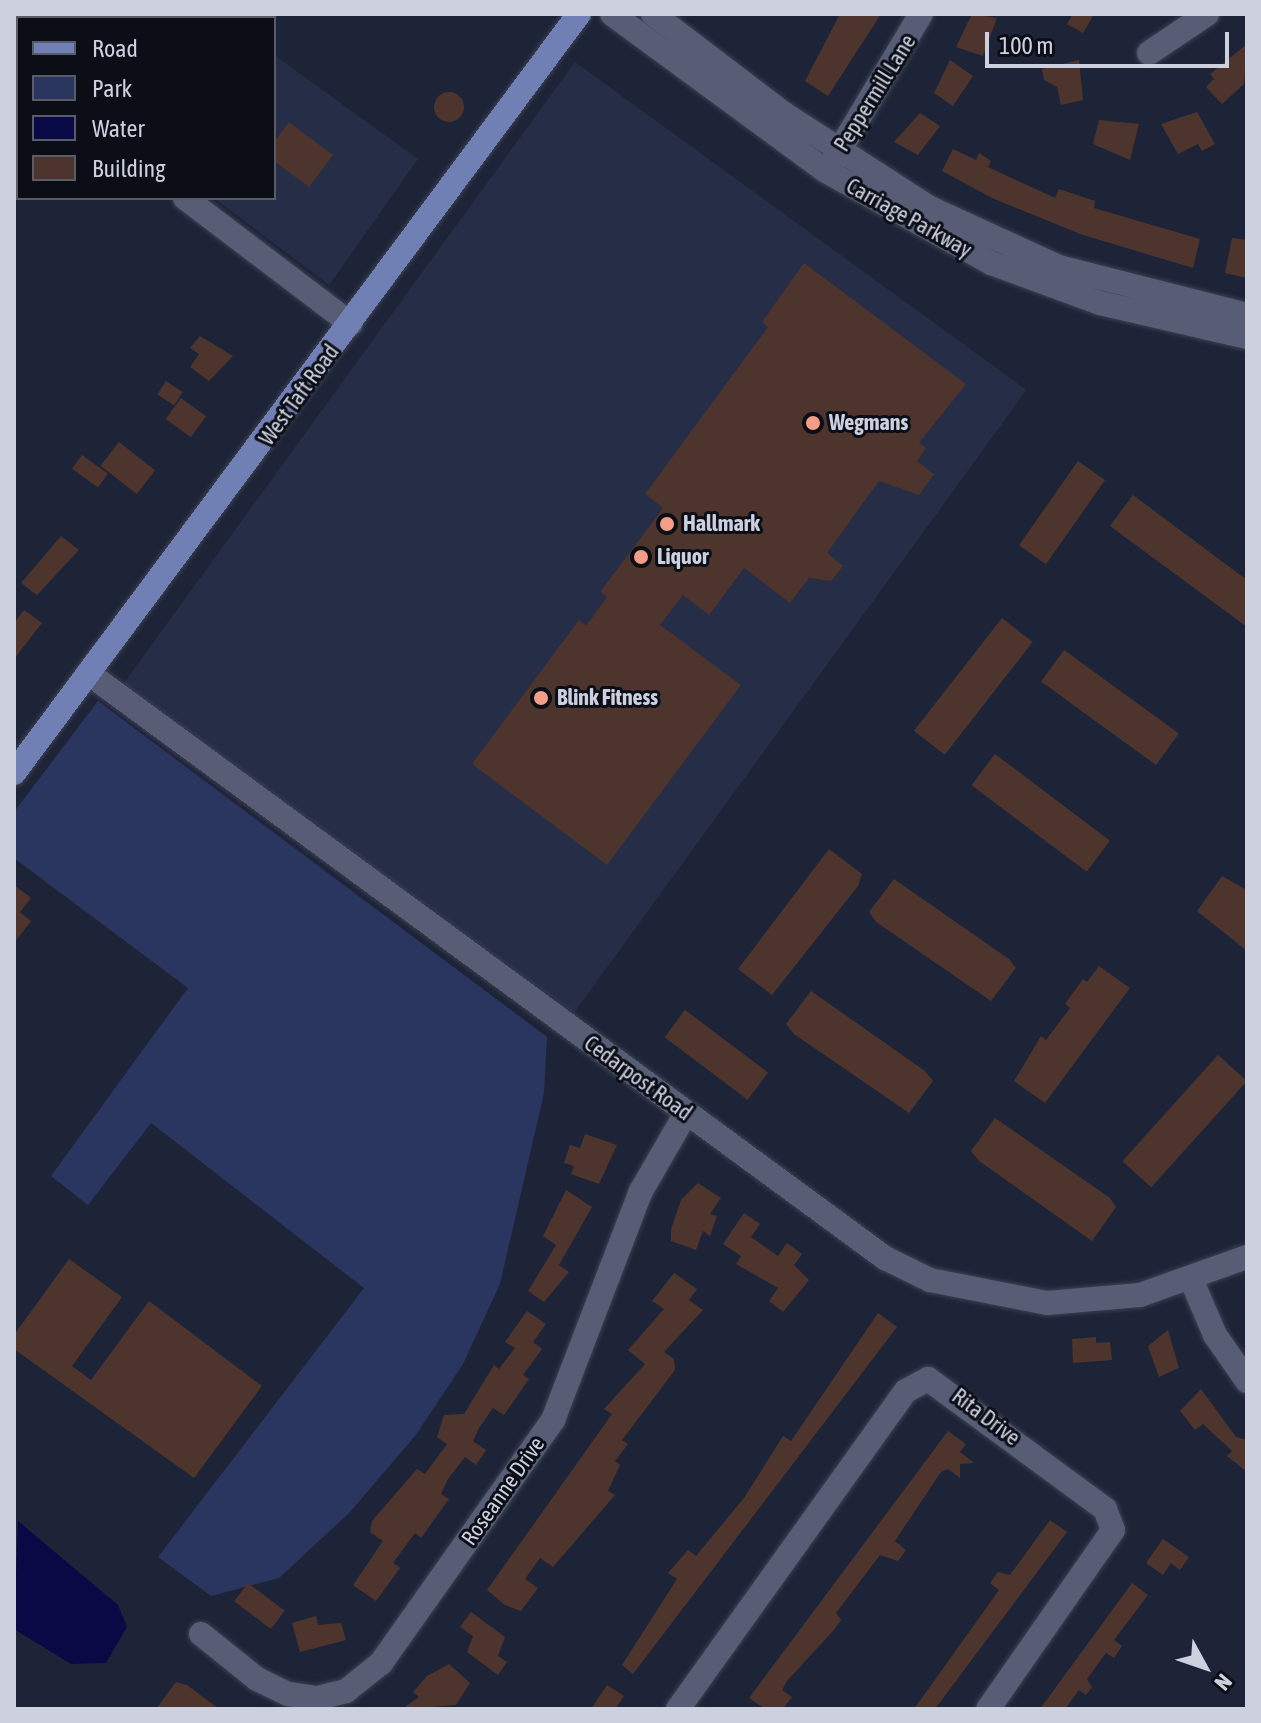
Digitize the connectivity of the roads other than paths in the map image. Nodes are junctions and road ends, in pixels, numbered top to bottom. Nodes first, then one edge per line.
1 (579, 14) edge
2 (612, 14) edge
3 (653, 14) edge
4 (921, 14) edge
5 (1207, 14) edge
6 (1149, 53) dead end
7 (696, 61) junction
8 (832, 162) junction
9 (188, 200) edge
10 (1247, 315) edge
11 (351, 324) junction
12 (1247, 337) edge
13 (88, 673) junction
14 (14, 773) edge
15 (686, 1113) junction
16 (1247, 1257) edge
17 (1191, 1279) junction
18 (1247, 1381) edge
19 (201, 1634) dead end
20 (678, 1709) edge
21 (988, 1709) edge

1 - 11 main road, West Taft Road
2 - 7 street, Carriage Parkway
3 - 7 street, Carriage Parkway
4 - 8 street, Peppermill Lane
5 - 6 street
7 - 8 street, Carriage Parkway
8 - 10 street, Carriage Parkway
8 - 12 street, Carriage Parkway
9 - 11 street
11 - 13 main road, West Taft Road
13 - 14 main road, West Taft Road
13 - 15 street, Cedarpost Road
15 - 17 street, Cedarpost Road
15 - 19 street, Roseanne Drive
16 - 17 street, Cedarpost Road
17 - 18 street
20 - 21 street, Rita Drive

